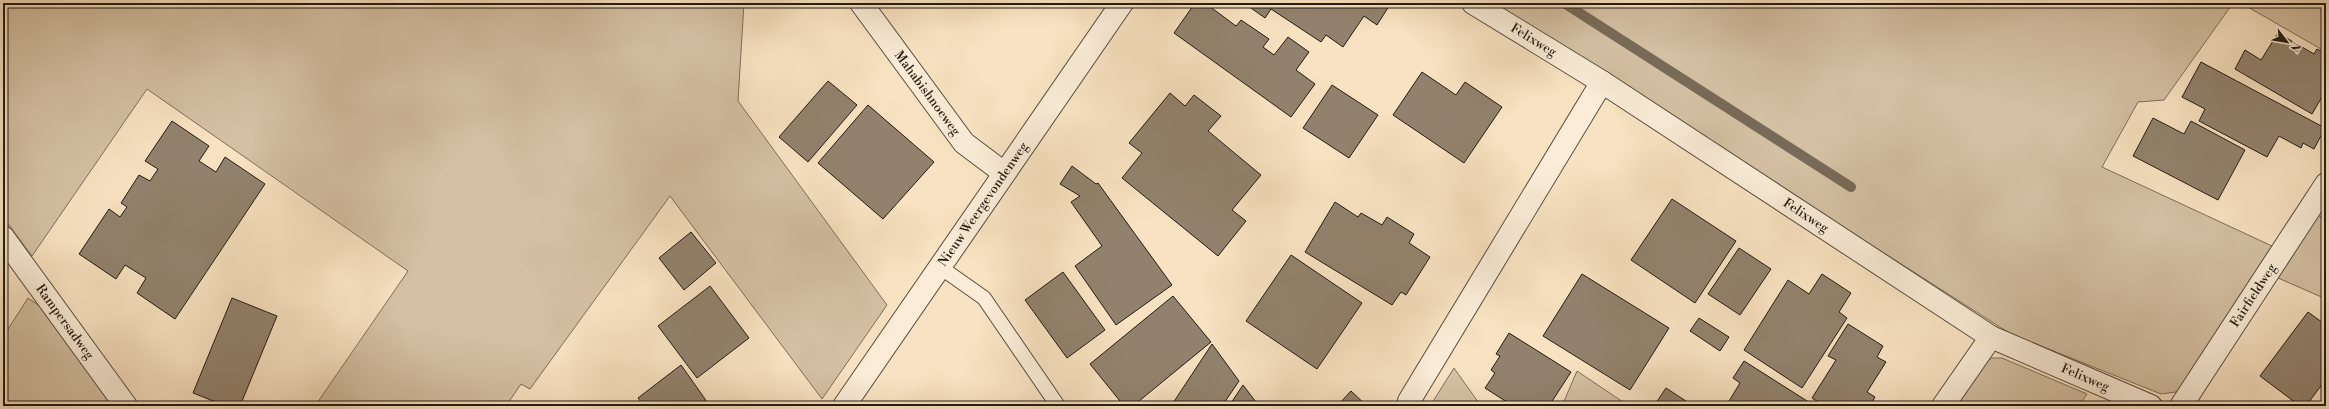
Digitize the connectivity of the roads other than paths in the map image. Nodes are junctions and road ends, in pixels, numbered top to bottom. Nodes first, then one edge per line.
1 (861, 3) edge
2 (1122, 3) edge
3 (1473, 3) edge
4 (1602, 82) junction
5 (1004, 173) junction
6 (2326, 184) edge
7 (3, 238) edge
8 (940, 267) junction
9 (1991, 337) junction
10 (1409, 401) dead end
11 (126, 406) edge
12 (844, 406) edge
13 (1058, 406) edge
14 (1943, 406) edge
15 (2152, 406) edge
16 (2181, 406) edge

1 - 5 street, Mahabishnoeweg
2 - 5 street, Nieuw Weergevondenweg
3 - 4 street, Felixweg
4 - 9 street, Felixweg
4 - 10 street
5 - 8 street, Nieuw Weergevondenweg
6 - 16 street, Fairfieldweg
7 - 11 street, Rampersadweg
8 - 12 street, Nieuw Weergevondenweg
8 - 13 lane
9 - 14 street
9 - 15 street, Felixweg

